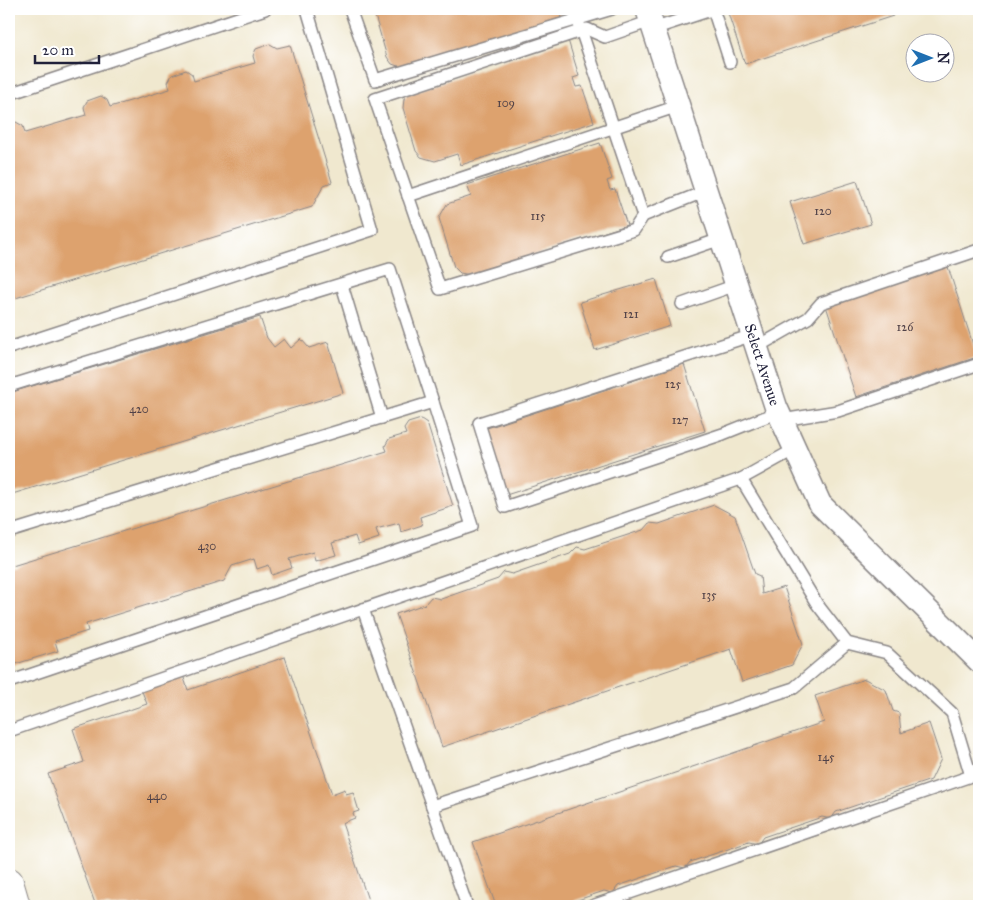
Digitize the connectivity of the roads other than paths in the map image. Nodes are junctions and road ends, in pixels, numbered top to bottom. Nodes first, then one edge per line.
1 (265, 9) edge
2 (307, 9) edge
3 (350, 9) edge
4 (612, 9) edge
5 (714, 9) edge
6 (575, 14) edge
7 (650, 20) edge
8 (581, 31) junction
9 (730, 62) dead end
10 (9, 94) edge
11 (678, 106) junction
12 (614, 128) junction
13 (706, 191) junction
14 (408, 196) junction
15 (644, 216) junction
16 (721, 239) junction
17 (979, 250) edge
18 (668, 257) dead end
19 (342, 285) junction
20 (736, 285) junction
21 (682, 304) dead end
22 (755, 341) junction
23 (9, 348) edge
24 (979, 364) edge
25 (9, 386) edge
26 (433, 402) junction
27 (780, 416) junction
28 (382, 418) junction
29 (795, 449) junction
30 (741, 480) junction
31 (9, 532) edge
32 (363, 609) junction
33 (847, 643) junction
34 (979, 661) edge
35 (9, 682) edge
36 (9, 731) edge
37 (432, 806) junction
38 (9, 882) edge
39 (16, 906) edge
40 (467, 906) edge
41 (592, 906) edge

1 - 10 lane
2 - 23 lane
3 - 6 lane
4 - 6 lane
5 - 7 lane
5 - 9 lane
6 - 8 lane
7 - 8 lane
7 - 11 street, Select Avenue
8 - 12 lane
8 - 14 lane
11 - 12 lane
11 - 13 street, Select Avenue
12 - 14 lane
12 - 15 lane
13 - 15 lane
13 - 16 street, Select Avenue
14 - 15 lane
16 - 18 lane
16 - 20 street, Select Avenue
17 - 22 lane
19 - 25 lane
19 - 26 lane
19 - 28 lane
20 - 21 lane
20 - 22 street, Select Avenue
22 - 27 street, Select Avenue
22 - 27 lane
24 - 27 lane
26 - 28 lane
26 - 35 lane
27 - 29 street, Select Avenue
28 - 31 lane
29 - 30 lane
29 - 34 street, Select Avenue
30 - 32 lane
30 - 33 lane
32 - 36 lane
32 - 37 lane
33 - 37 lane
33 - 41 lane
37 - 40 lane
38 - 39 street

